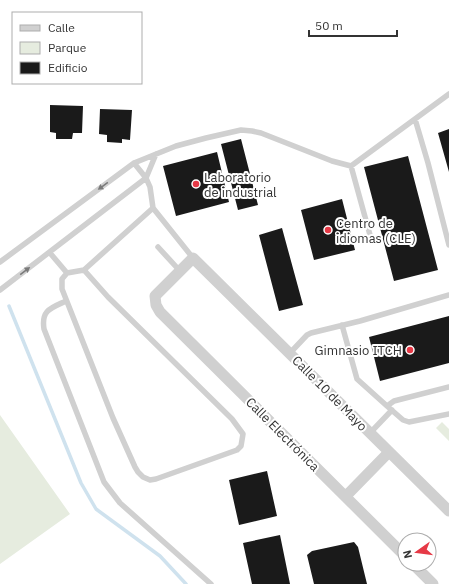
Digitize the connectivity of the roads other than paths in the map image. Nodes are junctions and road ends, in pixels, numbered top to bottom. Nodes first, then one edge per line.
1 (449, 94) edge
2 (415, 119) junction
3 (156, 154) junction
4 (134, 163) junction
5 (351, 166) junction
6 (146, 178) junction
7 (153, 208) junction
8 (370, 235) dead end
9 (449, 243) edge
10 (158, 247) dead end
11 (50, 252) junction
12 (193, 258) junction
13 (0, 262) edge
14 (84, 270) junction
15 (180, 271) junction
16 (67, 273) junction
17 (0, 290) edge
18 (449, 295) edge
19 (66, 301) junction
20 (342, 325) junction
21 (290, 353) junction
22 (449, 388) edge
23 (389, 408) junction
24 (449, 414) edge
25 (370, 433) junction
26 (389, 452) junction
27 (346, 496) junction
28 (449, 511) edge
29 (397, 548) edge
30 (419, 572) edge
31 (427, 582) edge
32 (211, 584) edge

1 - 2 lane
2 - 5 lane
2 - 9 lane
3 - 4 lane
3 - 5 lane
3 - 6 lane
4 - 6 lane
4 -> 13 lane
5 - 8 lane
6 - 7 lane
6 - 11 lane
7 - 12 lane
7 - 14 lane
10 - 15 lane
11 - 16 lane
17 -> 11 lane
12 - 15 street
12 - 21 street, Calle 10 de Mayo
14 - 16 lane
14 - 19 lane
15 - 27 street, Calle Electrónica
16 - 19 lane
18 - 20 lane
19 - 32 lane
20 - 21 lane
20 - 23 lane
21 - 25 street, Calle 10 de Mayo
22 - 23 lane
23 - 24 lane
23 - 25 lane
25 - 26 street, Calle 10 de Mayo
26 - 27 street
26 - 28 street, Calle 10 de Mayo
27 - 29 street, Calle Electrónica
30 - 31 street

